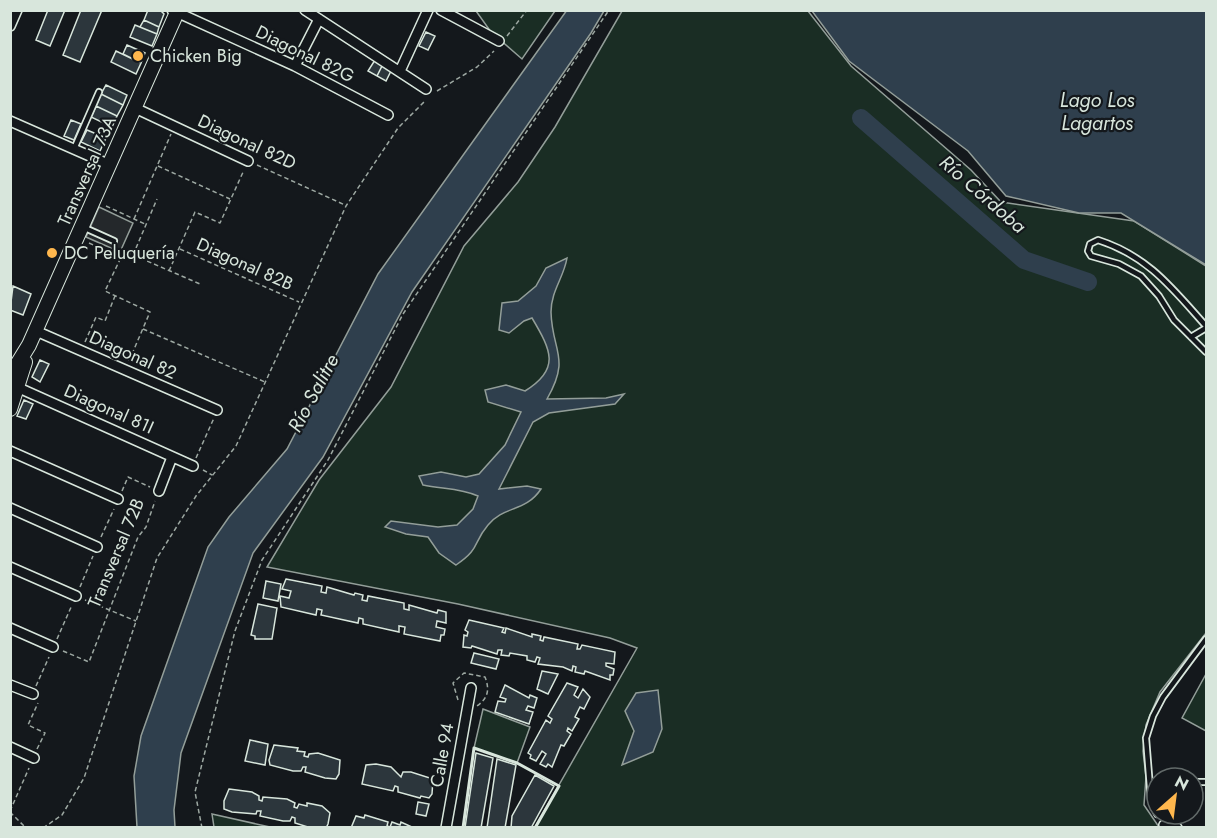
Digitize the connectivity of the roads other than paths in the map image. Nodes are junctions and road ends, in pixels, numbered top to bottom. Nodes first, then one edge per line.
1 (17, 10) edge
2 (305, 10) edge
3 (428, 10) edge
4 (441, 10) edge
5 (176, 11) edge
6 (319, 19) junction
7 (10, 26) edge
8 (500, 42) road end
9 (295, 66) junction
10 (400, 71) junction
11 (426, 89) dead end
12 (99, 92) dead end
13 (135, 108) junction
14 (388, 115) dead end
15 (10, 121) edge
16 (74, 149) junction
17 (248, 161) road end
18 (110, 165) junction
19 (80, 232) junction
20 (114, 242) dead end
21 (1206, 327) edge
22 (36, 331) junction
23 (1191, 338) junction
24 (29, 345) junction
25 (1206, 352) edge
26 (10, 376) edge
27 (15, 386) edge
28 (10, 409) edge
29 (217, 410) road end
30 (10, 451) edge
31 (172, 456) junction
32 (193, 466) road end
33 (159, 491) road end
34 (118, 499) dead end
35 (10, 508) edge
36 (97, 547) dead end
37 (10, 567) edge
38 (76, 596) road end
39 (10, 628) edge
40 (1206, 639) edge
41 (53, 646) road end
42 (10, 685) edge
43 (471, 688) dead end
44 (33, 694) dead end
45 (10, 747) edge
46 (34, 758) dead end
47 (1149, 766) edge
48 (446, 828) edge

1 - 7 street
2 - 6 street
3 - 10 street
4 - 8 street
5 - 9 street, Diagonal 82G
5 - 13 street, Transversal 73A
6 - 9 street
6 - 10 street
9 - 14 street, Diagonal 82G
10 - 11 street
12 - 16 lane
13 - 17 street, Diagonal 82D
13 - 18 street, Transversal 73A
15 - 16 street
16 - 18 street
18 - 19 street, Transversal 73A
19 - 20 lane
19 - 22 street, Transversal 73A
21 - 23 lane
21 - 23 lane
22 - 24 street, Transversal 73A
22 - 29 street, Diagonal 82
23 - 25 lane
24 - 26 street, Transversal 73A
24 - 27 street, Transversal 73A
27 - 28 street, Transversal 73A
27 - 31 street, Diagonal 81I
30 - 34 street
31 - 32 street, Diagonal 81I
31 - 33 street, Transversal 72B
35 - 36 street
37 - 38 street
39 - 41 street
40 - 47 lane
42 - 44 street
43 - 48 street, Calle 94
45 - 46 street

